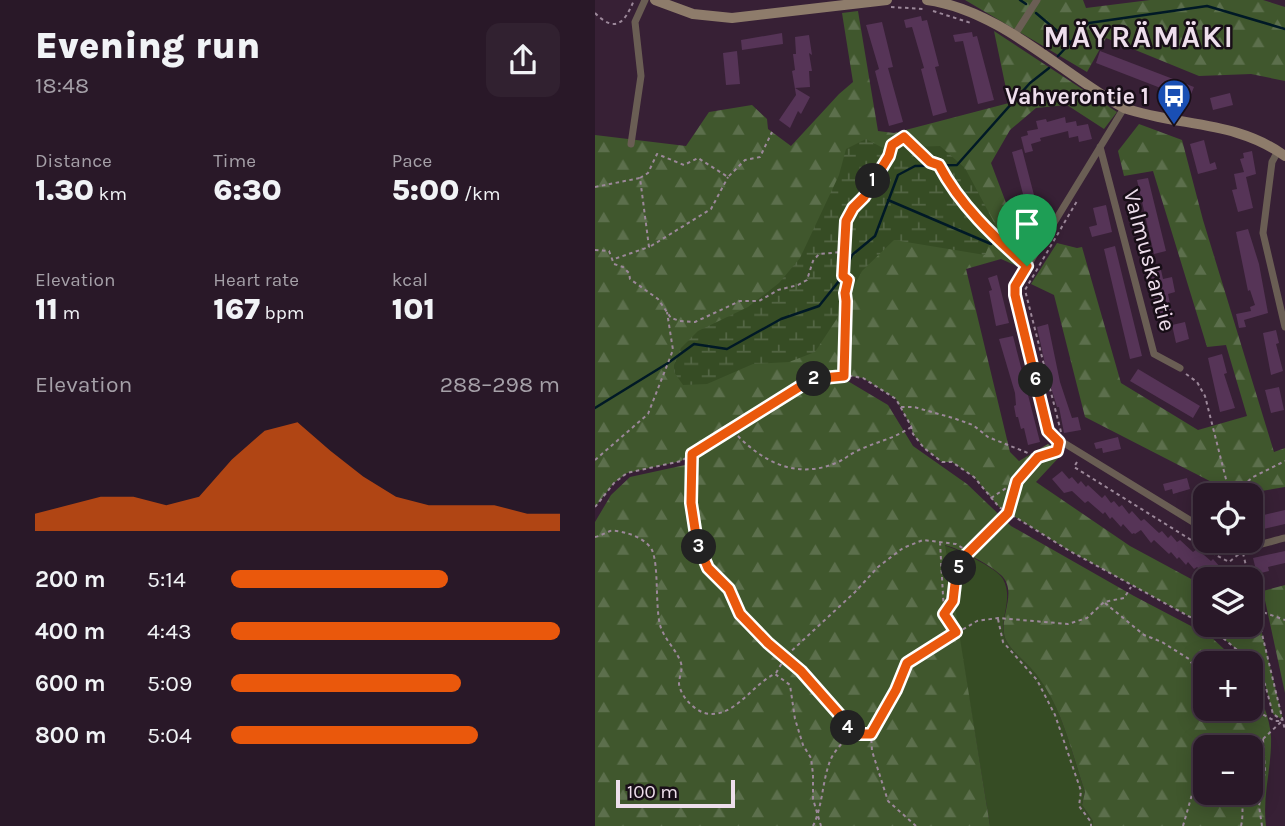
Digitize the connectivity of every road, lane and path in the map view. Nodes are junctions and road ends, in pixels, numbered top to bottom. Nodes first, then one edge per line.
1 (634, 0) edge
2 (645, 0) edge
3 (655, 0) edge
4 (789, 0) edge
5 (927, 0) edge
6 (1037, 0) edge
7 (889, 4) edge
8 (790, 12) junction
9 (595, 13) edge
10 (976, 24) dead end
11 (1014, 36) junction
12 (1124, 108) junction
13 (772, 132) dead end
14 (631, 144) dead end
15 (1100, 147) junction
16 (1282, 154) edge
17 (728, 177) junction
18 (640, 178) junction
19 (595, 187) edge
20 (1079, 198) dead end
21 (649, 247) junction
22 (595, 250) edge
23 (843, 252) junction
24 (613, 259) junction
25 (1027, 266) junction
26 (667, 312) junction
27 (1285, 327) edge
28 (1180, 368) joint
29 (844, 376) junction
30 (900, 407) junction
31 (911, 426) junction
32 (732, 430) junction
33 (1061, 432) dead end
34 (1059, 442) junction
35 (692, 454) junction
36 (1081, 455) junction
37 (1038, 457) junction
38 (595, 460) edge
39 (1285, 461) edge
40 (1017, 481) junction
41 (1228, 483) edge
42 (1245, 483) edge
43 (990, 498) junction
44 (1165, 506) junction
45 (595, 508) edge
46 (1008, 513) junction
47 (1159, 519) junction
48 (1193, 522) edge
49 (595, 537) edge
50 (1285, 538) edge
51 (1193, 540) edge
52 (940, 542) junction
53 (1263, 544) edge
54 (969, 552) junction
55 (1214, 553) edge
56 (1240, 553) edge
57 (1132, 586) junction
58 (1104, 602) junction
59 (1263, 612) edge
60 (944, 614) junction
61 (998, 618) junction
62 (1285, 620) edge
63 (956, 632) junction
64 (1263, 637) edge
65 (1239, 651) edge
66 (786, 656) junction
67 (1193, 665) edge
68 (775, 674) junction
69 (1263, 681) edge
70 (1263, 715) edge
71 (1284, 718) edge
72 (1285, 730) edge
73 (851, 734) junction
74 (871, 734) junction
75 (1263, 738) edge
76 (1263, 750) edge
77 (1263, 783) edge
78 (1193, 791) edge
79 (1243, 805) edge
80 (1259, 805) edge
81 (818, 815) junction
82 (813, 826) edge
83 (821, 826) edge
84 (916, 826) edge
85 (1091, 826) edge
86 (1183, 826) edge
87 (1241, 826) edge
88 (1262, 826) edge

1 - 9 path
2 - 14 street
3 - 8 street
4 - 8 street
5 - 11 street
6 - 11 street
7 - 8 street
7 - 10 path
11 - 12 street
12 - 15 street
12 - 16 street
13 - 17 path
15 - 25 street
15 - 28 street, Valmuskantie
16 - 27 street
17 - 18 path
17 - 21 path
18 - 19 path
18 - 21 path
20 - 33 path
21 - 24 path
22 - 24 path
23 - 25 path
23 - 26 path
23 - 29 path
24 - 26 path
25 - 34 street
26 - 38 path
28 - 41 path
29 - 30 path
29 - 32 path
30 - 31 path
30 - 37 path
31 - 32 path
31 - 43 path
32 - 35 path
34 - 36 street
34 - 37 path
35 - 45 path
35 - 66 path
36 - 44 street
36 - 47 path
37 - 40 path
39 - 42 path
40 - 43 path
40 - 46 path
43 - 46 path
44 - 47 path
44 - 48 street
46 - 54 path
46 - 57 path
47 - 51 path
49 - 68 path
50 - 53 street
52 - 54 path
52 - 60 path
52 - 66 path
54 - 60 path
55 - 56 path
57 - 58 path
57 - 65 path
58 - 61 path
58 - 67 path
59 - 62 path
60 - 63 path
61 - 63 path
61 - 85 path
63 - 74 path
64 - 71 path
66 - 68 path
66 - 73 path
68 - 81 path
69 - 71 path
70 - 71 path
71 - 72 path
71 - 75 path
73 - 74 path
73 - 81 path
74 - 84 path
76 - 77 path
78 - 86 path
79 - 87 path
80 - 88 path
81 - 82 path
81 - 83 path

